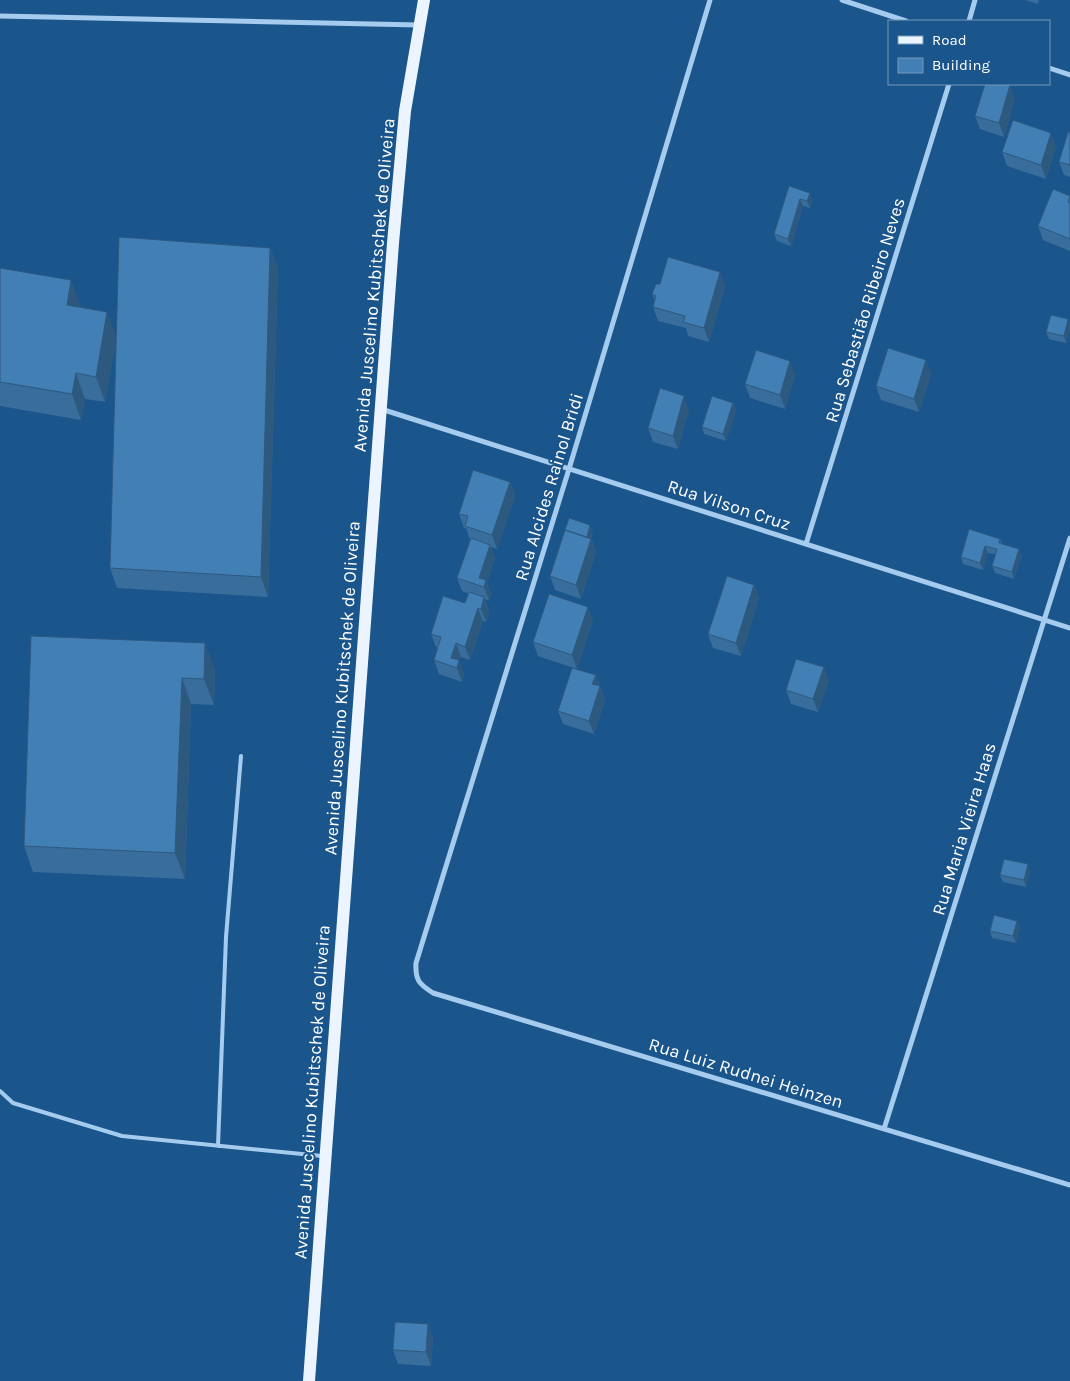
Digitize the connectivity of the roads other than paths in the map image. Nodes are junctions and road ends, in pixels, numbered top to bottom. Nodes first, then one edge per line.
1 (424, 0) edge
2 (710, 0) edge
3 (842, 0) edge
4 (975, 0) edge
5 (0, 16) edge
6 (903, 20) edge
7 (969, 20) edge
8 (419, 25) junction
9 (1050, 68) edge
10 (1070, 75) edge
11 (949, 85) edge
12 (380, 409) junction
13 (569, 469) junction
14 (1070, 538) edge
15 (806, 544) junction
16 (1044, 620) junction
17 (1070, 628) edge
18 (241, 756) dead end
19 (418, 981) joint
20 (0, 1091) edge
21 (884, 1129) junction
22 (218, 1146) junction
23 (325, 1156) junction
24 (1070, 1184) edge
25 (309, 1381) edge

1 - 8 main road, Avenida Juscelino Kubitschek de Oliveira
2 - 13 street, Rua Alcides Rainol Bridi
3 - 6 street
4 - 7 street
5 - 8 street
8 - 12 main road, Avenida Juscelino Kubitschek de Oliveira
9 - 10 street
11 - 15 street, Rua Sebastião Ribeiro Neves
12 - 13 street, Rua Vilson Cruz
12 - 23 main road, Avenida Juscelino Kubitschek de Oliveira
13 - 15 street, Rua Vilson Cruz
13 - 19 street, Rua Alcides Rainol Bridi
14 - 16 street, Rua Maria Vieira Haas
15 - 16 street, Rua Vilson Cruz
16 - 17 street, Rua Vilson Cruz
16 - 21 street, Rua Maria Vieira Haas
18 - 22 lane
19 - 21 street, Rua Luiz Rudnei Heinzen
20 - 22 lane
21 - 24 street, Rua Luiz Rudnei Heinzen
22 - 23 lane
23 - 25 main road, Avenida Juscelino Kubitschek de Oliveira

